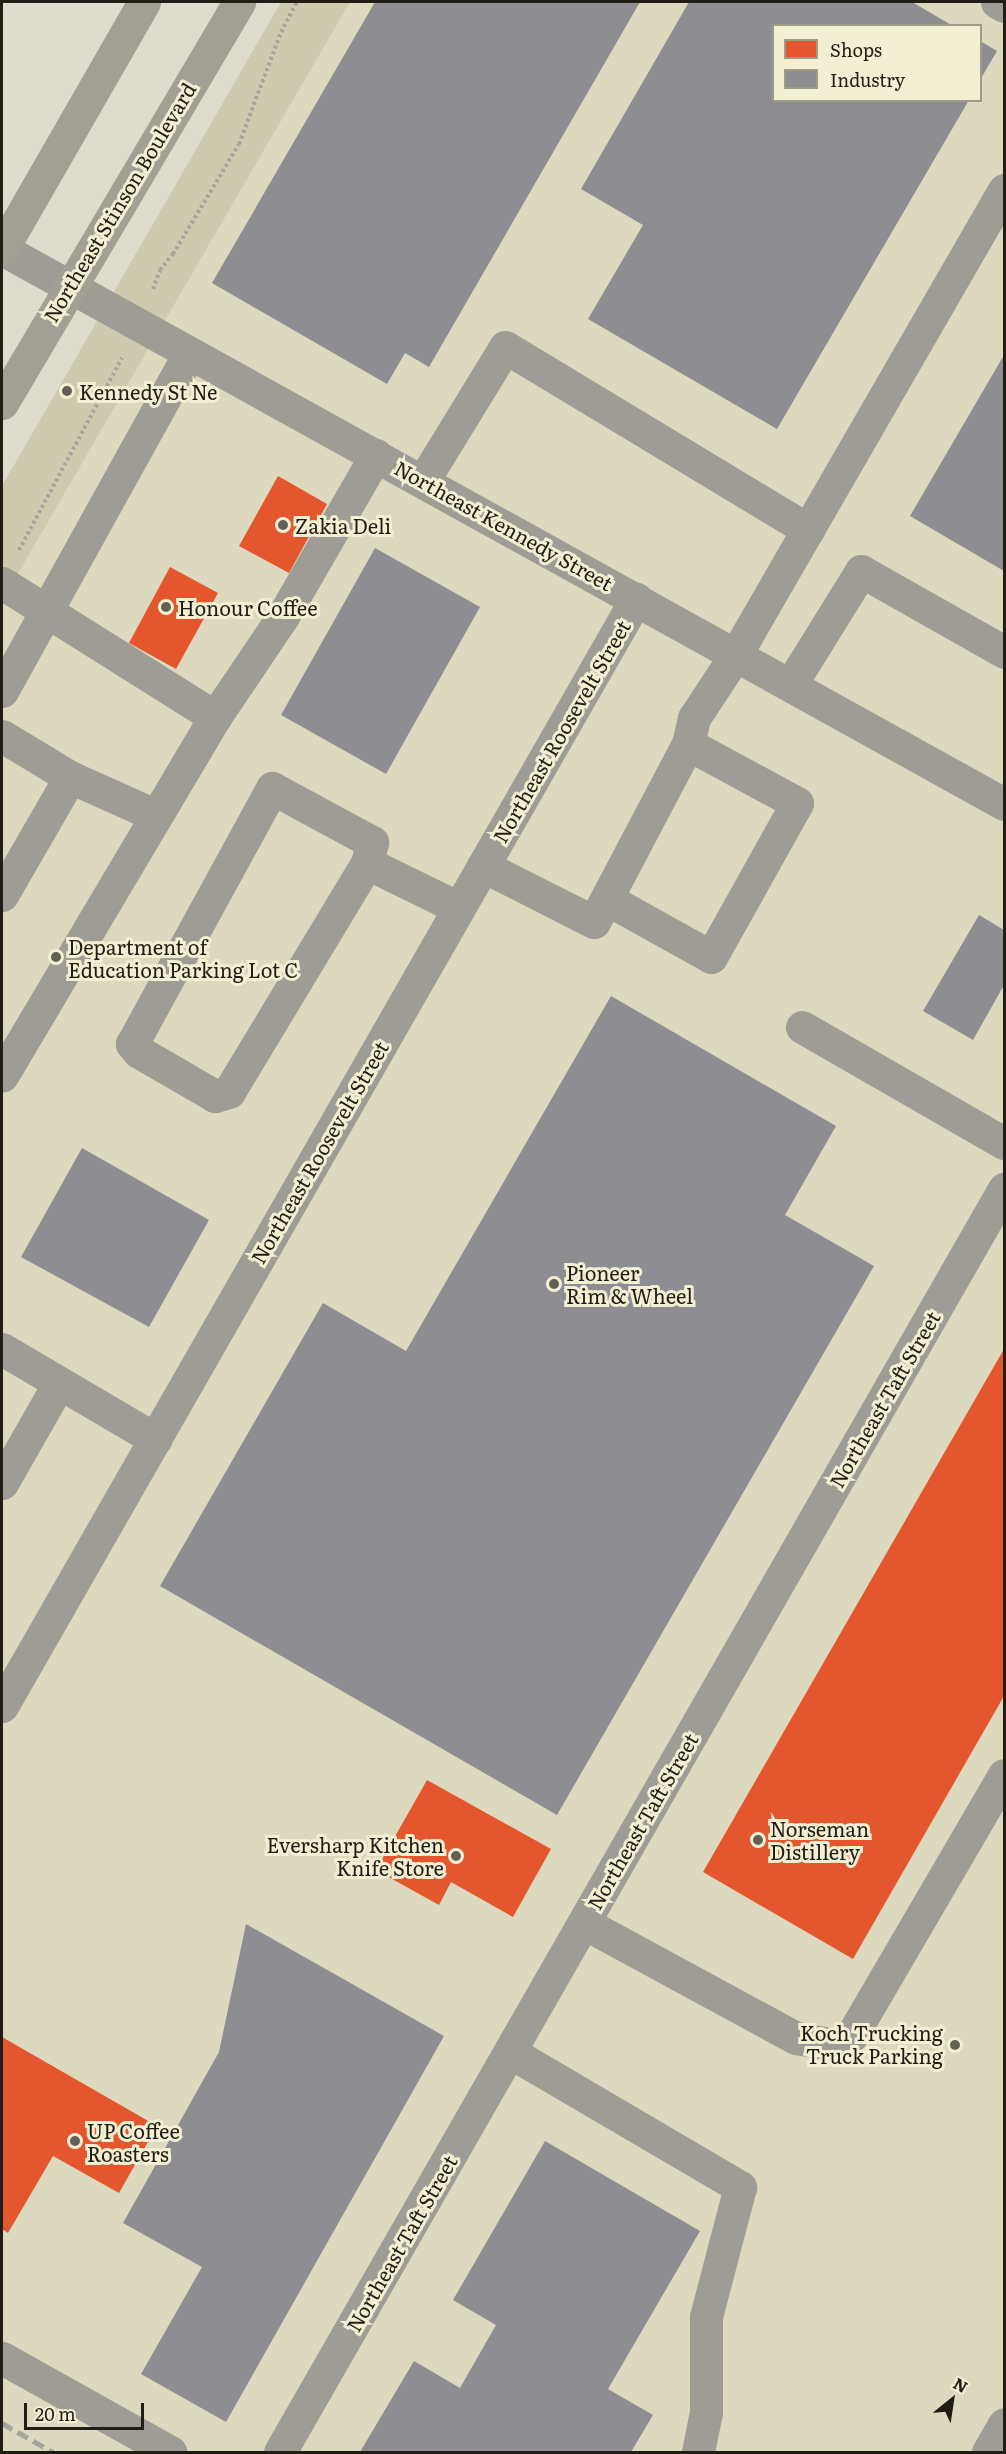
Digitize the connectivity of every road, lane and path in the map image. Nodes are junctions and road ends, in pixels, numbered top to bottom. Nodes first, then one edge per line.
1 (144, 2) edge
2 (238, 2) edge
3 (297, 2) edge
4 (997, 2) edge
5 (1005, 6) edge
6 (1005, 190) edge
7 (2, 249) edge
8 (160, 270) dead end
9 (68, 286) junction
10 (189, 353) junction
11 (119, 364) dead end
12 (2, 403) edge
13 (376, 455) junction
14 (423, 481) junction
15 (808, 530) junction
16 (15, 554) dead end
17 (2, 583) edge
18 (636, 599) junction
19 (47, 610) junction
20 (1005, 652) edge
21 (736, 654) junction
22 (791, 684) junction
23 (2, 691) edge
24 (215, 717) junction
25 (2, 736) edge
26 (688, 744) junction
27 (70, 777) junction
28 (1005, 804) edge
29 (155, 815) junction
30 (367, 863) junction
31 (483, 866) junction
32 (2, 895) edge
33 (607, 899) junction
34 (459, 908) junction
35 (801, 1026) dead end
36 (2, 1076) edge
37 (1005, 1143) edge
38 (1005, 1189) edge
39 (2, 1349) edge
40 (59, 1383) junction
41 (155, 1439) junction
42 (2, 1483) edge
43 (2, 1706) edge
44 (1005, 1775) edge
45 (584, 1923) junction
46 (510, 2052) junction
47 (2, 2358) edge
48 (1005, 2424) edge
49 (170, 2452) edge
50 (280, 2452) edge
51 (698, 2452) edge
52 (988, 2452) edge

1 - 7 main road
2 - 9 main road, Northeast Stinson Boulevard
3 - 8 path
4 - 5 street
6 - 15 street
7 - 9 street, Northeast Kennedy Street
9 - 10 street, Northeast Kennedy Street
9 - 12 main road, Northeast Stinson Boulevard
10 - 13 street, Northeast Kennedy Street
10 - 19 street
11 - 16 path
13 - 14 street, Northeast Kennedy Street
13 - 24 street
14 - 15 street
14 - 18 street, Northeast Kennedy Street
15 - 21 street
17 - 19 street
18 - 21 street, Northeast Kennedy Street
18 - 31 street, Northeast Roosevelt Street
19 - 23 street
19 - 24 street
20 - 22 street
21 - 22 street, Northeast Kennedy Street
21 - 26 street
22 - 28 street, Northeast Kennedy Street
24 - 29 street
25 - 27 street
26 - 33 street
26 - 33 street
27 - 29 street
27 - 32 street
29 - 36 street
30 - 30 street
30 - 34 street
31 - 33 street
31 - 34 street, Northeast Roosevelt Street
34 - 41 street, Northeast Roosevelt Street
35 - 37 street
38 - 45 street, Northeast Taft Street
39 - 40 street
40 - 41 street
40 - 42 street
41 - 43 street, Northeast Roosevelt Street
44 - 45 street
45 - 46 street, Northeast Taft Street
46 - 50 street, Northeast Taft Street
46 - 51 street
47 - 49 street
48 - 52 street

